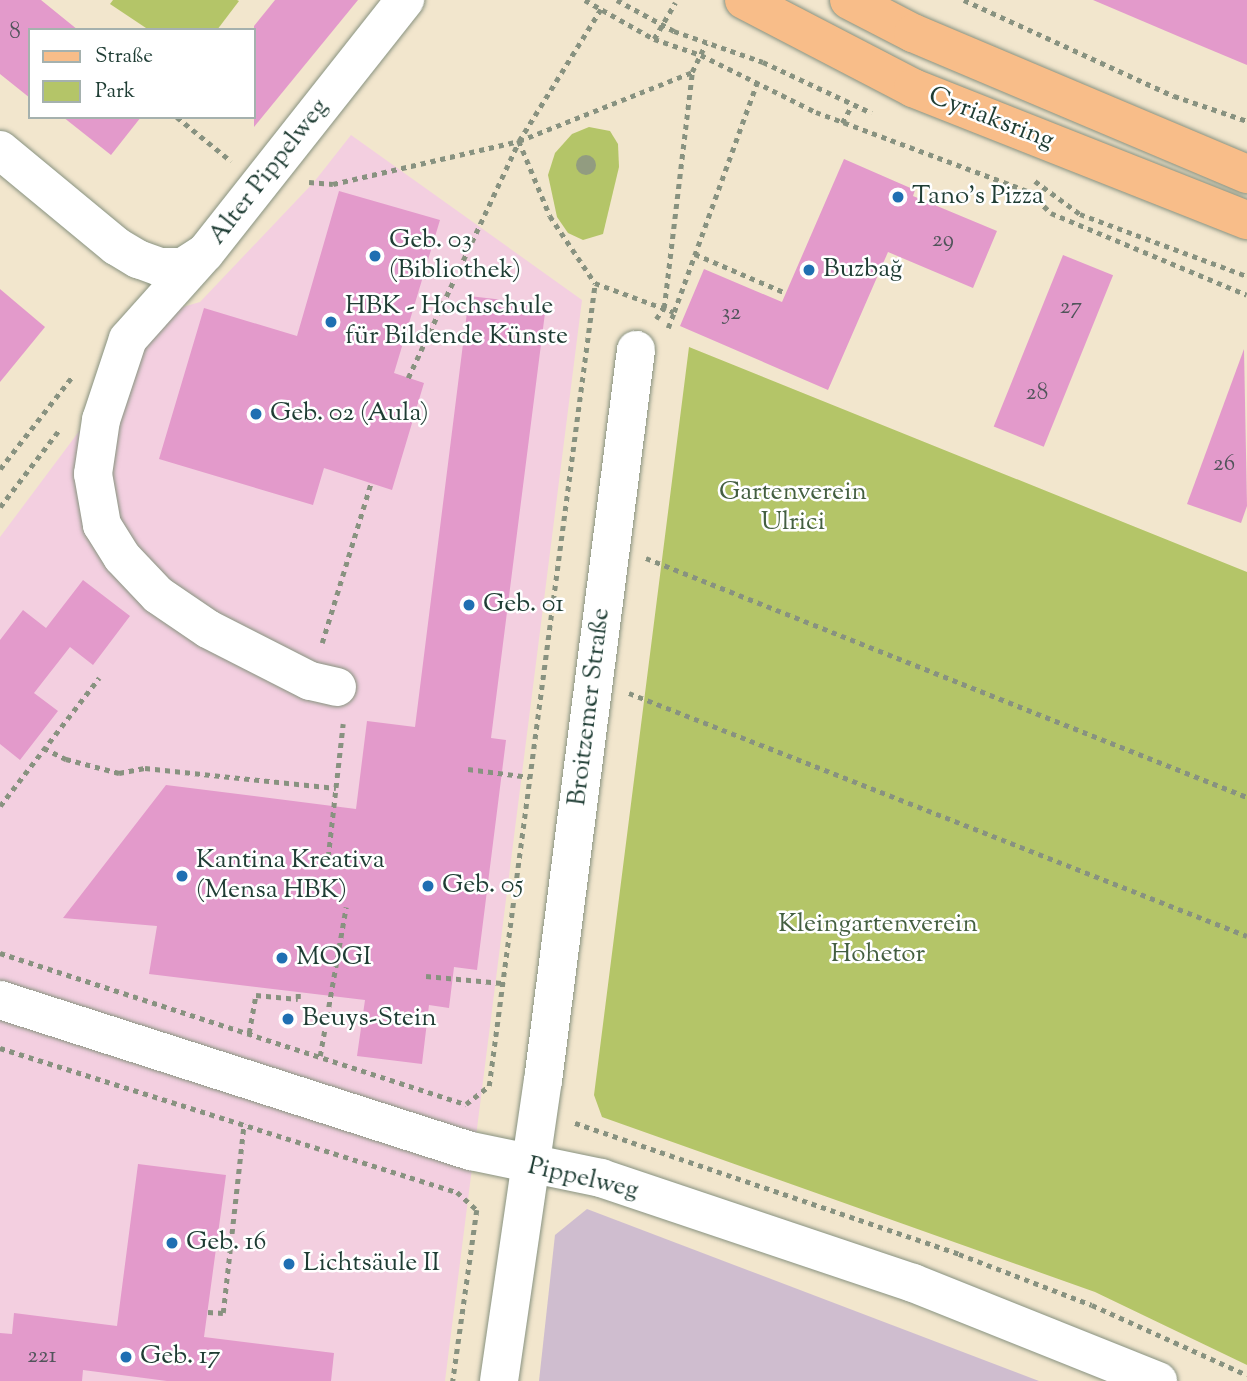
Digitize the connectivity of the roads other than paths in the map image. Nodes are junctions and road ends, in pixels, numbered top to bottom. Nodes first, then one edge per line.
1 (405, 0) edge
2 (744, 0) edge
3 (849, 0) edge
4 (0, 150) edge
5 (1247, 174) edge
6 (1247, 220) edge
7 (205, 253) junction
8 (636, 350) road end
9 (337, 687) dead end
10 (0, 1000) edge
11 (529, 1166) junction
12 (499, 1381) edge
13 (1158, 1381) edge

1 - 7 street, Alter Pippelweg
2 - 6 main road, Cyriaksring
3 - 5 main road, Cyriaksring
4 - 7 street
7 - 9 street, Alter Pippelweg
8 - 11 street, Broitzemer Straße
10 - 11 street, Pippelweg
11 - 12 street, Broitzemer Straße
11 - 13 street, Pippelweg

